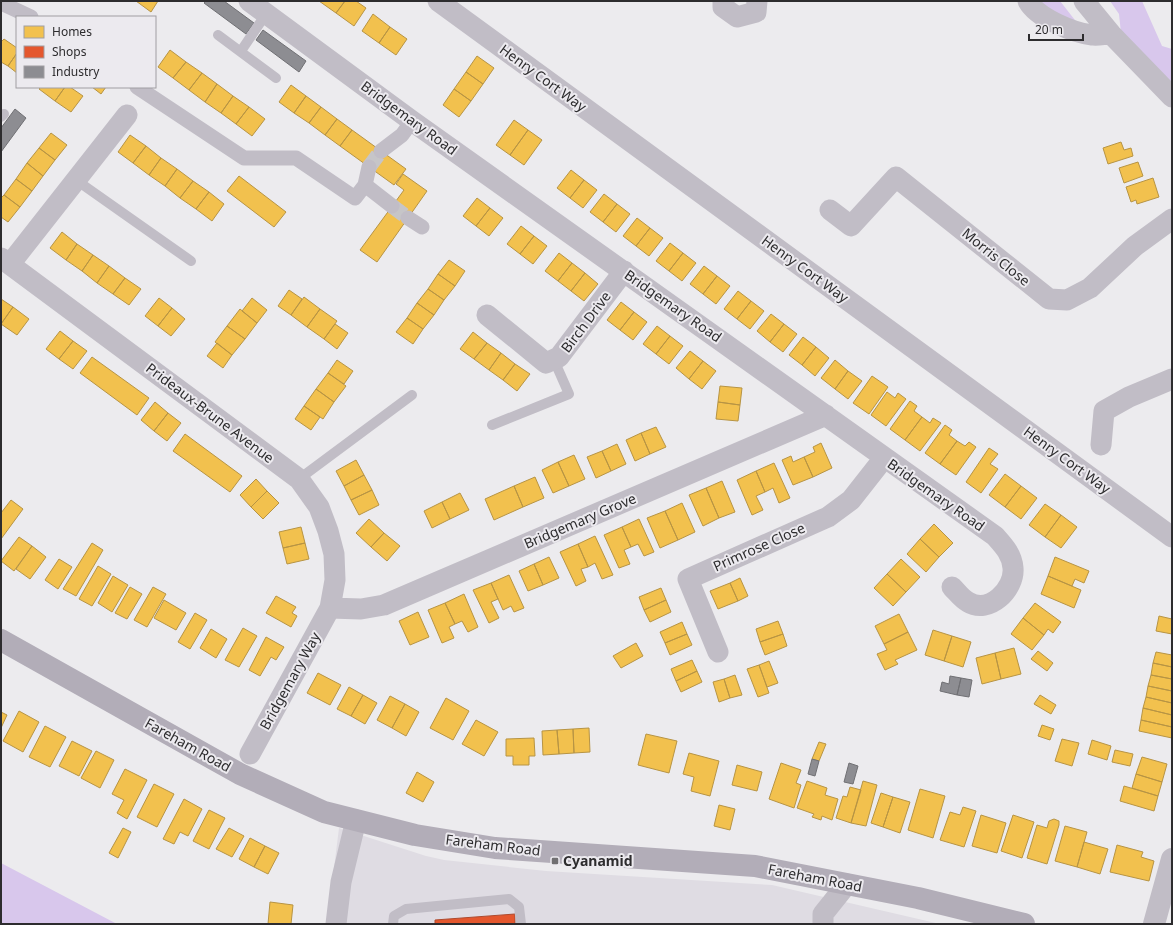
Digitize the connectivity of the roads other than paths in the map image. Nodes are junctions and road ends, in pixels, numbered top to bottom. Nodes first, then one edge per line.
1 (249, 1) edge
2 (438, 1) edge
3 (723, 1) edge
4 (757, 1) edge
5 (1028, 1) edge
6 (1084, 1) edge
7 (1, 4) edge
8 (266, 14) junction
9 (29, 16) edge
10 (1111, 34) junction
11 (218, 35) dead end
12 (241, 51) junction
13 (276, 78) dead end
14 (139, 88) edge
15 (1172, 97) edge
16 (127, 115) dead end
17 (412, 120) junction
18 (381, 151) tunnel mouth
19 (369, 167) tunnel mouth
20 (76, 180) junction
21 (365, 185) junction
22 (392, 206) tunnel mouth
23 (830, 210) dead end
24 (408, 218) tunnel mouth
25 (1172, 219) edge
26 (422, 226) dead end
27 (6, 261) edge
28 (192, 261) dead end
29 (624, 271) junction
30 (487, 315) dead end
31 (554, 360) junction
32 (1172, 379) edge
33 (412, 396) dead end
34 (826, 415) junction
35 (492, 425) dead end
36 (1101, 445) dead end
37 (884, 458) junction
38 (299, 479) junction
39 (1172, 537) edge
40 (952, 587) dead end
41 (330, 608) junction
42 (1, 640) edge
43 (718, 652) dead end
44 (250, 754) dead end
45 (356, 820) junction
46 (1172, 859) edge
47 (847, 884) junction
48 (336, 924) edge
49 (393, 924) edge
50 (521, 924) edge
51 (823, 924) edge
52 (1024, 924) edge
53 (1154, 924) edge

1 - 8 street, Bridgemary Road
2 - 39 street, Henry Cort Way
3 - 4 street
5 - 10 street
6 - 10 street
7 - 9 street
8 - 12 lane
8 - 17 street, Bridgemary Road
10 - 15 street
11 - 12 lane
12 - 13 lane
14 - 21 street
16 - 20 street, Prideaux-Brune Avenue
17 - 18 street
17 - 29 street, Bridgemary Road
19 - 21 street
20 - 27 street, Prideaux-Brune Avenue
20 - 28 lane
21 - 22 street
23 - 25 street, Morris Close
24 - 26 street
27 - 38 street, Prideaux-Brune Avenue
29 - 31 street, Birch Drive
29 - 34 street, Bridgemary Road
30 - 31 street, Birch Drive
31 - 35 lane
32 - 36 street
33 - 38 lane
34 - 37 street, Bridgemary Road
34 - 41 street, Bridgemary Grove
37 - 40 street, Bridgemary Road
37 - 43 street, Primrose Close
38 - 41 street, Prideaux-Brune Avenue
41 - 44 street, Bridgemary Way
42 - 45 main road, Fareham Road
45 - 47 main road, Fareham Road
45 - 48 street
46 - 53 street
47 - 51 street
47 - 52 main road, Fareham Road
49 - 50 lane

